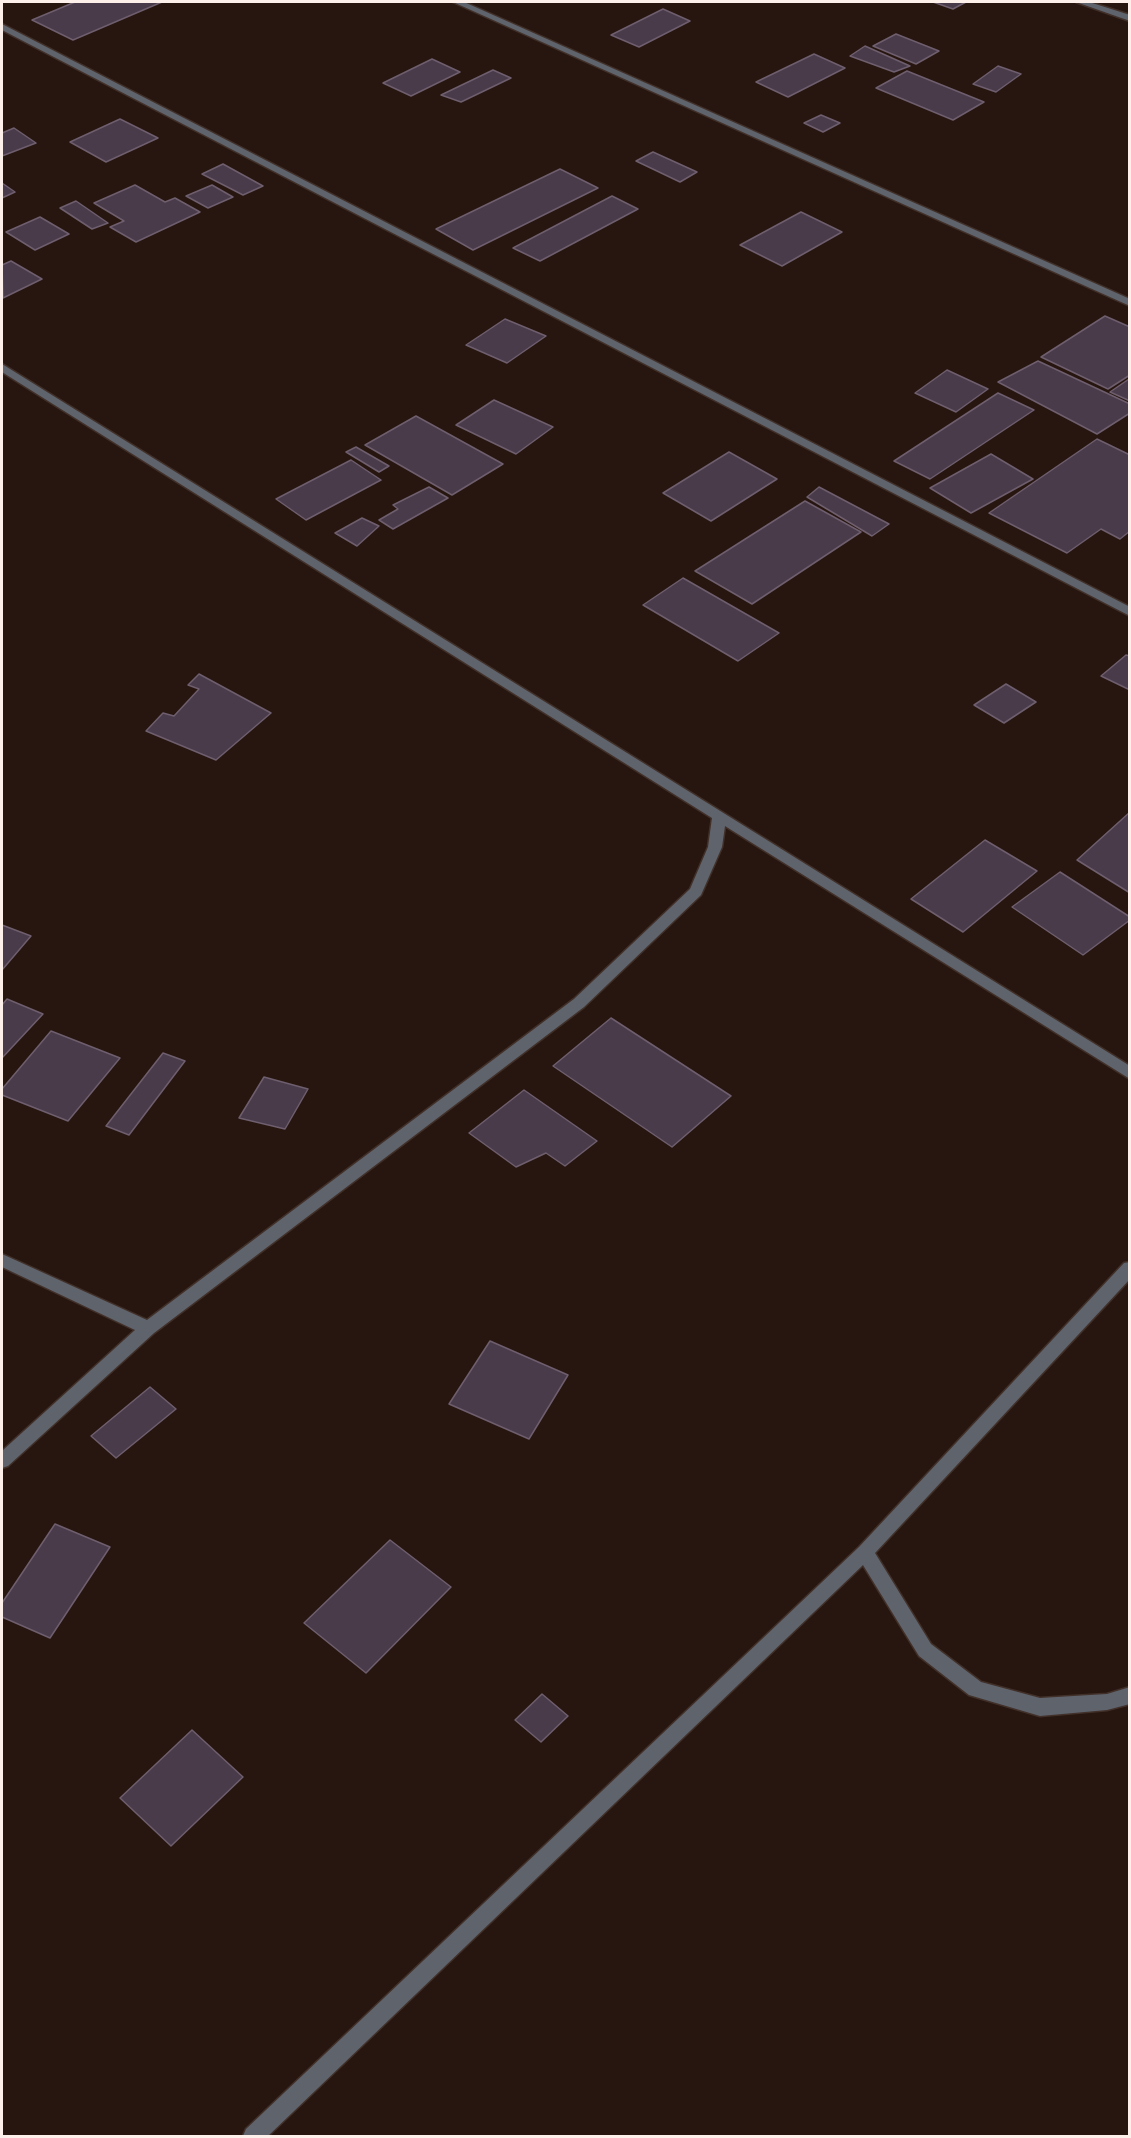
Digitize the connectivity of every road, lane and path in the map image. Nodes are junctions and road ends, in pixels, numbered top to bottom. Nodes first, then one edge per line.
1 (458, 2) edge
2 (1081, 2) edge
3 (1130, 18) edge
4 (2, 27) edge
5 (1130, 303) edge
6 (2, 367) edge
7 (1130, 612) edge
8 (719, 817) junction
9 (1130, 1074) edge
10 (2, 1260) edge
11 (1130, 1268) edge
12 (148, 1328) junction
13 (2, 1461) edge
14 (865, 1552) junction
15 (1130, 1695) edge
16 (253, 2136) edge

1 - 5 street
2 - 3 street
4 - 7 street
6 - 8 street
8 - 9 street
8 - 12 street
10 - 12 street
11 - 14 street
12 - 13 street
14 - 15 street
14 - 16 street

